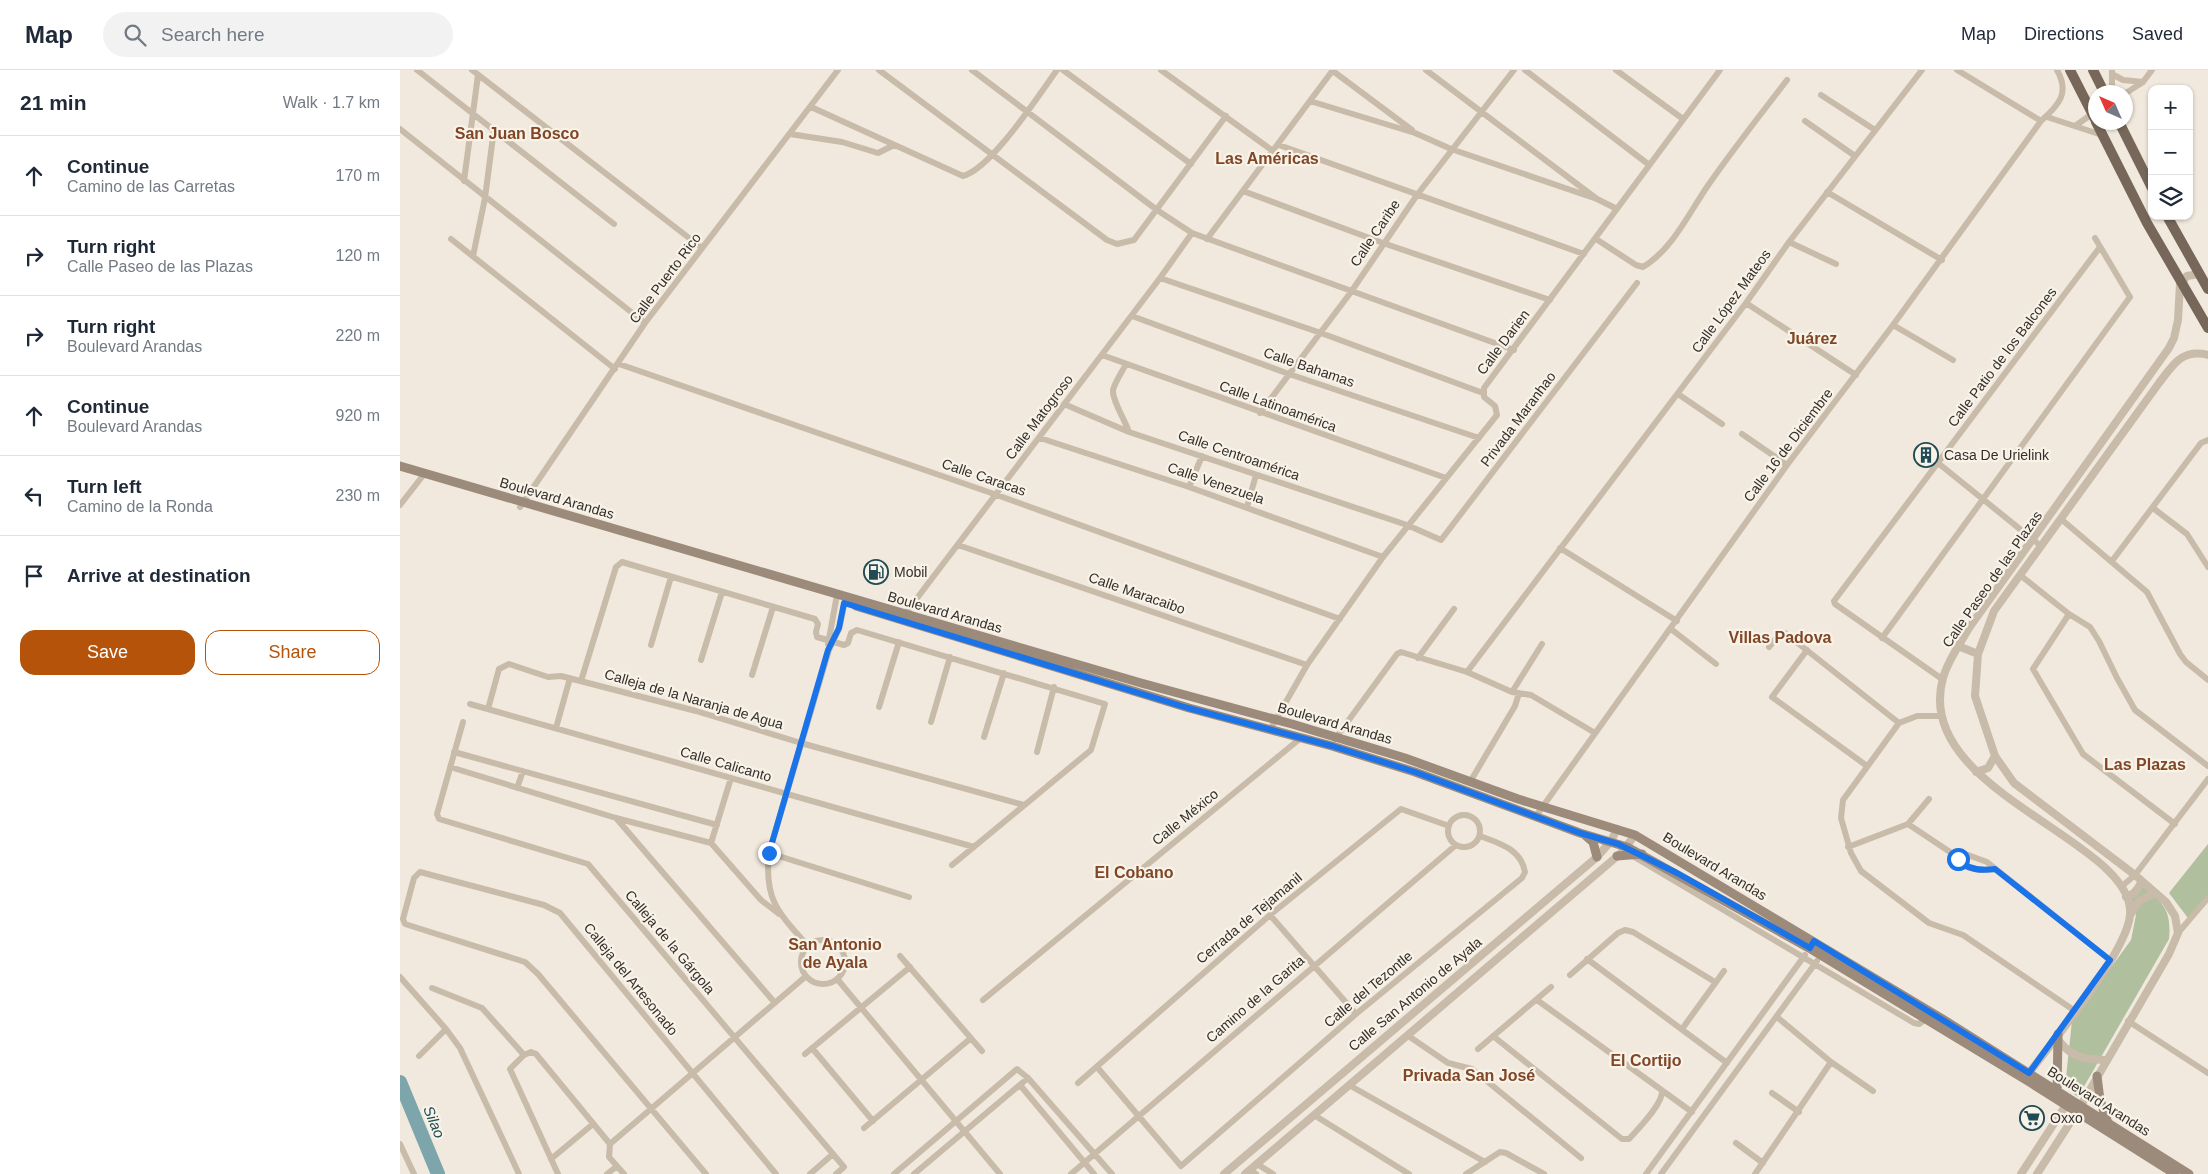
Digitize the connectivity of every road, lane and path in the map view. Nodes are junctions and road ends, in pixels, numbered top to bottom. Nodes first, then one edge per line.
1 (417, 70) edge
2 (472, 70) edge
3 (838, 70) edge
4 (879, 70) edge
5 (972, 70) edge
6 (1057, 70) edge
7 (1063, 70) edge
8 (1161, 70) edge
9 (1333, 70) edge
10 (1426, 70) edge
11 (1514, 70) edge
12 (1525, 70) edge
13 (1616, 70) edge
14 (1710, 70) edge
15 (1922, 70) edge
16 (1957, 70) edge
17 (2057, 70) edge
18 (2070, 70) edge
19 (2093, 70) edge
20 (2152, 70) edge
21 (1719, 72) edge
22 (2112, 72) edge
23 (478, 75) junction
24 (1788, 80) dead end
25 (2143, 82) junction
26 (2100, 85) edge
27 (2112, 85) edge
28 (2133, 88) edge
29 (1821, 96) dead end
30 (1310, 101) junction
31 (811, 107) junction
32 (2088, 107) edge
33 (1482, 111) junction
34 (1026, 112) junction
35 (473, 113) junction
36 (1226, 116) junction
37 (1683, 118) junction
38 (2044, 119) junction
39 (1805, 120) dead end
40 (2088, 121) edge
41 (2075, 126) junction
42 (400, 129) edge
43 (494, 129) junction
44 (1875, 130) junction
45 (2100, 130) edge
46 (2123, 130) edge
47 (1415, 132) junction
48 (790, 134) junction
49 (2103, 136) junction
50 (894, 145) junction
51 (1279, 145) junction
52 (1451, 149) junction
53 (1274, 151) junction
54 (992, 155) junction
55 (1855, 156) junction
56 (1191, 164) junction
57 (1648, 164) junction
58 (2148, 180) edge
59 (464, 181) junction
60 (1243, 191) junction
61 (1827, 192) junction
62 (1417, 195) junction
63 (485, 198) junction
64 (1597, 199) junction
65 (1617, 209) junction
66 (1157, 210) junction
67 (2169, 220) edge
68 (614, 224) dead end
69 (1192, 234) junction
70 (1596, 238) junction
71 (2094, 238) dead end
72 (450, 239) dead end
73 (1207, 239) junction
74 (1789, 242) junction
75 (1383, 243) junction
76 (2100, 247) junction
77 (702, 248) junction
78 (1584, 254) junction
79 (473, 256) junction
80 (1942, 260) junction
81 (1836, 264) dead end
82 (2199, 274) junction
83 (1160, 278) junction
84 (1637, 283) dead end
85 (2180, 284) junction
86 (2208, 289) edge
87 (1351, 292) junction
88 (1550, 300) junction
89 (1746, 303) junction
90 (1132, 316) junction
91 (645, 323) junction
92 (1893, 326) junction
93 (2208, 328) edge
94 (1321, 333) junction
95 (1514, 350) junction
96 (1102, 355) junction
97 (2208, 355) edge
98 (1953, 360) dead end
99 (1126, 364) junction
100 (617, 366) junction
101 (1289, 374) junction
102 (1856, 375) junction
103 (1483, 393) junction
104 (1678, 394) junction
105 (1064, 404) junction
106 (1260, 413) junction
107 (1722, 424) dead end
108 (1129, 432) junction
109 (1742, 434) dead end
110 (1040, 438) junction
111 (1479, 438) junction
112 (2208, 440) edge
113 (1202, 456) junction
114 (1938, 463) junction
115 (400, 466) edge
116 (1787, 466) junction
117 (400, 472) edge
118 (1256, 475) junction
119 (423, 476) junction
120 (1446, 478) junction
121 (1190, 487) junction
122 (997, 494) junction
123 (1982, 499) junction
124 (521, 504) junction
125 (400, 505) edge
126 (1247, 507) junction
127 (2153, 508) junction
128 (2060, 519) junction
129 (1407, 526) junction
130 (2034, 540) junction
131 (958, 545) junction
132 (2041, 546) junction
133 (1560, 548) junction
134 (1383, 557) junction
135 (2112, 561) junction
136 (2208, 567) edge
137 (2020, 575) junction
138 (671, 577) junction
139 (722, 592) junction
140 (841, 599) junction
141 (773, 607) junction
142 (1454, 609) dead end
143 (905, 614) junction
144 (2069, 614) junction
145 (1340, 619) junction
146 (1677, 621) junction
147 (1671, 629) junction
148 (1882, 638) junction
149 (830, 641) junction
150 (899, 642) junction
151 (1542, 644) dead end
152 (651, 645) dead end
153 (1958, 646) junction
154 (1769, 647) dead end
155 (1807, 650) junction
156 (1978, 654) junction
157 (950, 657) junction
158 (1418, 658) junction
159 (701, 660) dead end
160 (1716, 664) dead end
161 (1307, 665) junction
162 (1467, 672) junction
163 (1004, 673) junction
164 (752, 675) dead end
165 (570, 678) junction
166 (1942, 679) junction
167 (2208, 680) edge
168 (581, 681) junction
169 (1054, 688) junction
170 (1515, 692) junction
171 (1186, 696) junction
172 (470, 704) dead end
173 (879, 707) dead end
174 (1188, 708) junction
175 (488, 709) junction
176 (1941, 716) junction
177 (462, 722) dead end
178 (931, 722) dead end
179 (1899, 723) junction
180 (1273, 724) junction
181 (556, 728) junction
182 (1311, 730) junction
183 (1594, 733) junction
184 (984, 737) dead end
185 (1302, 737) junction
186 (1334, 741) junction
187 (800, 743) junction
188 (454, 752) junction
189 (1037, 752) dead end
190 (1995, 756) junction
191 (1867, 766) junction
192 (2208, 766) edge
193 (450, 768) junction
194 (522, 771) junction
195 (1976, 772) junction
196 (731, 778) junction
197 (2208, 779) edge
198 (1470, 782) junction
199 (517, 788) junction
200 (785, 793) junction
201 (1929, 799) dead end
202 (1024, 805) junction
203 (1542, 806) junction
204 (1536, 816) junction
205 (616, 818) junction
206 (1908, 824) junction
207 (2174, 824) junction
208 (717, 825) junction
209 (1449, 826) junction
210 (1617, 829) junction
211 (1580, 833) junction
212 (1635, 835) junction
213 (1480, 836) junction
214 (1611, 841) junction
215 (711, 843) junction
216 (1456, 845) junction
217 (974, 847) junction
218 (1848, 847) junction
219 (1629, 851) junction
220 (769, 853) junction
221 (1597, 856) junction
222 (1617, 856) joint
223 (1956, 856) junction
224 (952, 865) dead end
225 (1995, 869) junction
226 (1677, 873) junction
227 (2135, 875) junction
228 (2142, 881) junction
229 (1684, 886) junction
230 (2121, 887) junction
231 (2155, 893) junction
232 (909, 897) dead end
233 (2126, 897) junction
234 (2207, 901) edge
235 (780, 914) junction
236 (2131, 914) junction
237 (1270, 915) junction
238 (2178, 933) junction
239 (1812, 945) junction
240 (808, 946) junction
241 (1824, 952) junction
242 (900, 956) dead end
243 (1803, 957) junction
244 (1587, 959) junction
245 (2110, 960) junction
246 (1815, 964) junction
247 (1313, 965) junction
248 (910, 967) junction
249 (1724, 971) dead end
250 (1570, 975) dead end
251 (400, 977) edge
252 (805, 977) junction
253 (838, 980) junction
254 (1715, 982) junction
255 (1551, 987) dead end
256 (432, 988) dead end
257 (983, 1000) dead end
258 (1537, 1000) junction
259 (775, 1003) junction
260 (1422, 1005) junction
261 (860, 1008) junction
262 (2075, 1011) junction
263 (1356, 1014) junction
264 (1430, 1015) junction
265 (1777, 1017) junction
266 (1926, 1019) junction
267 (2128, 1021) junction
268 (446, 1029) junction
269 (1682, 1029) junction
270 (1406, 1035) junction
271 (1493, 1036) junction
272 (1746, 1036) junction
273 (2058, 1037) junction
274 (735, 1038) junction
275 (971, 1038) junction
276 (1758, 1044) junction
277 (812, 1048) junction
278 (1478, 1050) dead end
279 (982, 1051) dead end
280 (1366, 1053) junction
281 (805, 1054) dead end
282 (524, 1055) junction
283 (420, 1056) dead end
284 (2105, 1060) junction
285 (1727, 1062) junction
286 (1831, 1062) junction
287 (1374, 1063) junction
288 (1097, 1067) junction
289 (2029, 1073) junction
290 (2208, 1073) edge
291 (692, 1074) junction
292 (2097, 1076) junction
293 (1028, 1078) junction
294 (920, 1080) junction
295 (1078, 1083) dead end
296 (1020, 1085) junction
297 (1349, 1085) junction
298 (1662, 1090) junction
299 (1873, 1091) dead end
300 (1772, 1093) dead end
301 (2057, 1095) junction
302 (2069, 1102) junction
303 (652, 1108) junction
304 (2079, 1109) junction
305 (1692, 1112) junction
306 (1799, 1112) junction
307 (1314, 1115) junction
308 (1138, 1116) junction
309 (872, 1121) junction
310 (955, 1122) junction
311 (2108, 1123) junction
312 (593, 1124) junction
313 (864, 1128) dead end
314 (964, 1132) junction
315 (1736, 1143) dead end
316 (400, 1144) edge
317 (610, 1144) junction
318 (833, 1154) junction
319 (1095, 1154) junction
320 (1581, 1158) dead end
321 (552, 1159) junction
322 (1084, 1162) junction
323 (1485, 1162) junction
324 (1763, 1163) junction
325 (1257, 1164) junction
326 (617, 1166) junction
327 (1648, 1171) edge
328 (812, 1173) edge
329 (918, 1173) edge
330 (1226, 1173) edge
331 (1250, 1173) edge
332 (414, 1174) edge
333 (519, 1174) edge
334 (558, 1174) edge
335 (607, 1174) edge
336 (624, 1174) edge
337 (706, 1174) edge
338 (776, 1174) edge
339 (836, 1174) edge
340 (894, 1174) edge
341 (1000, 1174) edge
342 (1071, 1174) edge
343 (1094, 1174) edge
344 (1112, 1174) edge
345 (1273, 1174) edge
346 (1409, 1174) edge
347 (1466, 1174) edge
348 (1544, 1174) edge
349 (1659, 1174) edge
350 (1755, 1174) edge
351 (2021, 1174) edge
352 (2037, 1174) edge
353 (2175, 1174) edge
354 (2188, 1174) edge

1 - 35 street
2 - 23 street
3 - 31 street, Calle Puerto Rico
4 - 54 street
5 - 34 street
6 - 34 street
7 - 56 street
8 - 36 street
9 - 30 street
9 - 47 street
10 - 33 street
11 - 33 street, Calle Caribe
12 - 57 street
13 - 37 street
14 - 21 street
15 - 44 street, Calle López Mateos
16 - 38 street
17 - 38 street, Calle 16 de Diciembre
18 - 32 main road
19 - 26 main road
20 - 25 street
21 - 37 street, Calle Darien
22 - 25 street
22 - 27 street
23 - 35 street
23 - 77 street
24 - 70 street
25 - 28 street
29 - 44 street
30 - 47 street
30 - 51 street
31 - 48 street, Calle Puerto Rico
31 - 50 street
33 - 52 street, Calle Caribe
33 - 64 street
34 - 54 street
34 - 66 street
35 - 43 street
35 - 59 street
36 - 53 street
36 - 56 street
37 - 57 street, Calle Darien
38 - 41 street
38 - 80 street, Calle 16 de Diciembre
39 - 55 street
40 - 41 street
41 - 49 street
42 - 59 street
43 - 63 street
43 - 68 street
44 - 55 street, Calle López Mateos
45 - 49 main road
46 - 58 main road
47 - 52 street
48 - 50 street
48 - 77 street, Calle Puerto Rico
49 - 85 main road
50 - 54 street
51 - 53 street
51 - 62 street
52 - 62 street, Calle Caribe
52 - 64 street
53 - 60 street
54 - 66 street
55 - 61 street, Calle López Mateos
56 - 66 street
57 - 65 street, Calle Darien
59 - 63 street
60 - 73 street
60 - 75 street
61 - 74 street, Calle López Mateos
61 - 80 street
62 - 75 street, Calle Caribe
62 - 78 street
63 - 79 street
63 - 91 street
64 - 65 street
65 - 70 street, Calle Darien
66 - 69 street
67 - 82 main road
69 - 73 street
69 - 83 street, Calle Matogroso
70 - 78 street, Calle Darien
71 - 76 street
72 - 79 street, Calle Caracas
73 - 87 street
74 - 81 street
74 - 89 street, Calle López Mateos
75 - 87 street, Calle Caribe
75 - 88 street
76 - 114 street, Calle Patio de los Balcones
76 - 123 street
77 - 91 street, Calle Puerto Rico
78 - 88 street, Calle Darien
79 - 100 street, Calle Caracas
80 - 92 street, Calle 16 de Diciembre
82 - 85 street
82 - 86 main road
83 - 90 street, Calle Matogroso
83 - 94 street
84 - 129 street, Privada Maranhao
85 - 93 main road
85 - 130 street, Calle Paseo de las Plazas
87 - 94 street, Calle Caribe
87 - 95 street
88 - 95 street, Calle Darien
89 - 102 street
89 - 104 street, Calle López Mateos
90 - 96 street, Calle Matogroso
90 - 101 street, Calle Bahamas
91 - 100 street, Calle Puerto Rico
92 - 98 street
92 - 102 street, Calle 16 de Diciembre
94 - 101 street, Calle Caribe
94 - 103 street
95 - 103 street, Calle Darien
96 - 99 street, Calle Latinoamérica
96 - 105 street, Calle Matogroso
97 - 128 street, Calle Paseo de las Plazas
99 - 106 street, Calle Latinoamérica
99 - 108 street
100 - 122 street, Calle Caracas
100 - 124 street, Calle Puerto Rico
101 - 106 street, Calle Caribe
101 - 111 street, Calle Bahamas
102 - 116 street, Calle 16 de Diciembre
103 - 111 street, Calle Darien
104 - 107 street
104 - 133 street, Calle López Mateos
105 - 108 street, Calle Centroamérica
105 - 110 street, Calle Matogroso
106 - 120 street, Calle Latinoamérica
108 - 113 street, Calle Centroamérica
109 - 116 street
110 - 121 street, Calle Venezuela
110 - 122 street, Calle Matogroso
111 - 120 street, Calle Darien
112 - 127 street
113 - 118 street, Calle Centroamérica
113 - 121 street
114 - 123 street
114 - 148 street, Calle Patio de los Balcones
115 - 119 main road, Boulevard Arandas
116 - 146 street, Calle 16 de Diciembre
117 - 119 main road, Boulevard Arandas
118 - 126 street
118 - 129 street, Calle Centroamérica
119 - 124 main road, Boulevard Arandas
119 - 125 street
120 - 129 street, Calle Darien
121 - 126 street, Calle Venezuela
122 - 131 street, Calle Matogroso
122 - 145 street, Calle Caracas
123 - 130 street
123 - 148 street
124 - 140 main road, Boulevard Arandas
126 - 134 street, Calle Venezuela
127 - 135 street
127 - 136 street
128 - 132 street, Calle Paseo de las Plazas
128 - 135 street
129 - 134 street, Calle Darien
130 - 132 street
130 - 153 street, Calle Paseo de las Plazas
131 - 143 street, Calle Matogroso
131 - 161 street, Calle Maracaibo
132 - 137 street, Calle Paseo de las Plazas
133 - 146 street
133 - 162 street, Calle López Mateos
134 - 145 street, Calle Darien
135 - 167 street
137 - 144 street
137 - 156 street, Calle Paseo de las Plazas
138 - 139 street
138 - 152 street
138 - 168 street
139 - 141 street
139 - 159 street
140 - 143 main road, Boulevard Arandas
140 - 149 street
140 - 174 main road, Boulevard Arandas
141 - 149 street
141 - 164 street
142 - 158 street
143 - 171 main road, Boulevard Arandas
144 - 192 street
144 - 207 street
145 - 161 street, Calle Darien
146 - 147 street, Calle 16 de Diciembre
147 - 160 street
147 - 183 street, Calle 16 de Diciembre
148 - 166 street
149 - 150 street
149 - 187 street
150 - 157 street
150 - 173 street
151 - 170 street
153 - 156 street
153 - 166 street, Calle Paseo de las Plazas
154 - 155 street
155 - 179 street
155 - 191 street
156 - 190 street, Calle Paseo de las Plazas
157 - 163 street
157 - 178 street
158 - 162 street
158 - 186 street
161 - 180 street, Calle Darien
162 - 170 street
163 - 169 street
163 - 184 street
165 - 168 street, Calleja de la Naranja de Agua
165 - 175 street, Calleja de la Naranja de Agua
165 - 181 street
166 - 176 street, Calle Paseo de las Plazas
168 - 187 street, Calleja de la Naranja de Agua
169 - 189 street
169 - 202 street
170 - 183 street
170 - 198 street
171 - 174 street
171 - 180 main road, Boulevard Arandas
172 - 175 street, Calle Calicanto
174 - 180 main road, Boulevard Arandas
175 - 181 street, Calle Calicanto
176 - 179 street
176 - 195 street, Calle Paseo de las Plazas
177 - 188 street
179 - 191 street
180 - 182 main road, Boulevard Arandas
180 - 185 main road, Boulevard Arandas
181 - 196 street, Calle Calicanto
182 - 185 street, Calle México
182 - 186 main road, Boulevard Arandas
183 - 203 street, Calle 16 de Diciembre
185 - 186 main road, Boulevard Arandas
185 - 257 street, Calle México
186 - 198 main road, Boulevard Arandas
186 - 204 main road, Boulevard Arandas
187 - 200 street
187 - 202 street, Calleja de la Naranja de Agua
188 - 193 street
188 - 194 street
190 - 195 street
190 - 227 street, Calle Paseo de las Plazas
191 - 218 street
193 - 199 street
193 - 274 street, Calleja de la Gárgola
194 - 199 street
194 - 208 street
195 - 230 street, Calle Paseo de las Plazas
196 - 200 street, Calle Calicanto
196 - 208 street
197 - 207 street
198 - 203 main road, Boulevard Arandas
199 - 205 street
200 - 217 street, Calle Calicanto
200 - 220 street
201 - 206 street
202 - 217 street
203 - 204 street, Calle 16 de Diciembre
203 - 210 main road, Boulevard Arandas
204 - 211 main road, Boulevard Arandas
205 - 215 street
205 - 259 street
206 - 218 street
206 - 223 street
207 - 227 street
208 - 215 street
209 - 213 street
209 - 216 street
209 - 237 street, Cerrada de Tejamanil
210 - 212 main road, Boulevard Arandas
210 - 214 street, Calle San Antonio de Ayala
211 - 214 main road, Boulevard Arandas
211 - 221 main road
212 - 219 street
212 - 239 main road, Boulevard Arandas
213 - 216 street
213 - 263 street, Calle del Tezontle
214 - 219 main road, Boulevard Arandas
214 - 221 street, Calle San Antonio de Ayala
215 - 235 street
216 - 247 street, Camino de la Garita
217 - 224 street
218 - 262 street
219 - 222 main road
219 - 226 main road, Boulevard Arandas
219 - 229 street
220 - 232 street
220 - 235 street
221 - 260 street, Calle San Antonio de Ayala
222 - 264 street
223 - 225 street
223 - 225 street
225 - 245 street
226 - 229 main road
226 - 239 main road, Boulevard Arandas
227 - 228 street, Calle Paseo de las Plazas
227 - 230 street
228 - 231 street, Calle Paseo de las Plazas
228 - 233 street
229 - 243 street
230 - 233 street, Calle Paseo de las Plazas
231 - 236 street
231 - 238 street, Calle Paseo de las Plazas
233 - 236 street, Calle Paseo de las Plazas
234 - 238 street
235 - 240 street
236 - 245 street
237 - 247 street
237 - 288 street, Cerrada de Tejamanil
238 - 267 street
239 - 241 main road, Boulevard Arandas
239 - 243 street
240 - 252 street
240 - 253 street
241 - 246 street
241 - 266 main road, Boulevard Arandas
241 - 289 main road, Boulevard Arandas
242 - 248 street
243 - 246 street
243 - 272 street
244 - 250 street
244 - 254 street
244 - 269 street
245 - 262 street
246 - 265 street
246 - 266 street
247 - 263 street
247 - 308 street, Camino de la Garita
248 - 261 street
248 - 275 street
249 - 254 street
251 - 268 street
252 - 253 street
252 - 259 street
253 - 261 street
254 - 269 street
255 - 258 street
256 - 282 street
258 - 271 street
258 - 298 street
259 - 274 street
260 - 264 street
260 - 280 street, Calle San Antonio de Ayala
261 - 277 street
261 - 294 street
262 - 273 street
263 - 308 street, Calle del Tezontle
264 - 270 street
265 - 276 street
265 - 286 street
266 - 301 main road, Boulevard Arandas
267 - 284 street
267 - 290 street
268 - 283 street
268 - 333 street
269 - 285 street
270 - 287 street
270 - 320 street
271 - 278 street
271 - 298 street
272 - 276 street
272 - 285 street
273 - 284 street
273 - 289 street
273 - 301 main road
274 - 291 street
274 - 318 street, Calleja de la Gárgola
275 - 279 street
275 - 294 street
276 - 349 street
277 - 281 street
277 - 309 street
280 - 287 street
280 - 330 street, Calle San Antonio de Ayala
282 - 312 street
282 - 321 street
284 - 292 street
285 - 305 street
286 - 299 street
286 - 306 street
287 - 297 street
288 - 295 street, Cerrada de Tejamanil
288 - 308 street
289 - 301 main road, Boulevard Arandas
291 - 303 street
291 - 303 street, Calleja del Artesonado
291 - 338 street, Calleja del Artesonado
292 - 304 street
292 - 311 main road
293 - 296 street
293 - 310 street
293 - 319 street
294 - 309 street
294 - 310 street
296 - 314 street
296 - 322 street
297 - 307 street
297 - 323 street
298 - 305 street
300 - 306 street
301 - 302 main road, Boulevard Arandas
302 - 304 main road, Boulevard Arandas
302 - 351 street
303 - 317 street
303 - 337 street
304 - 311 main road, Boulevard Arandas
304 - 352 street
304 - 353 main road, Boulevard Arandas
305 - 327 street
306 - 324 street
307 - 325 street
307 - 346 street
308 - 319 street, Camino de la Garita
309 - 313 street
310 - 314 street
310 - 340 street
311 - 354 main road, Boulevard Arandas
312 - 317 street
312 - 321 street
314 - 329 street
314 - 341 street
315 - 324 street
316 - 332 street
317 - 326 street
318 - 328 street
318 - 339 street, Calleja de la Gárgola
319 - 322 street, Camino de la Garita
319 - 344 street
321 - 334 street
322 - 342 street, Camino de la Garita
322 - 343 street
323 - 347 street
323 - 348 street
324 - 350 street
325 - 331 street
325 - 345 street
326 - 335 street
326 - 336 street
327 - 349 street

